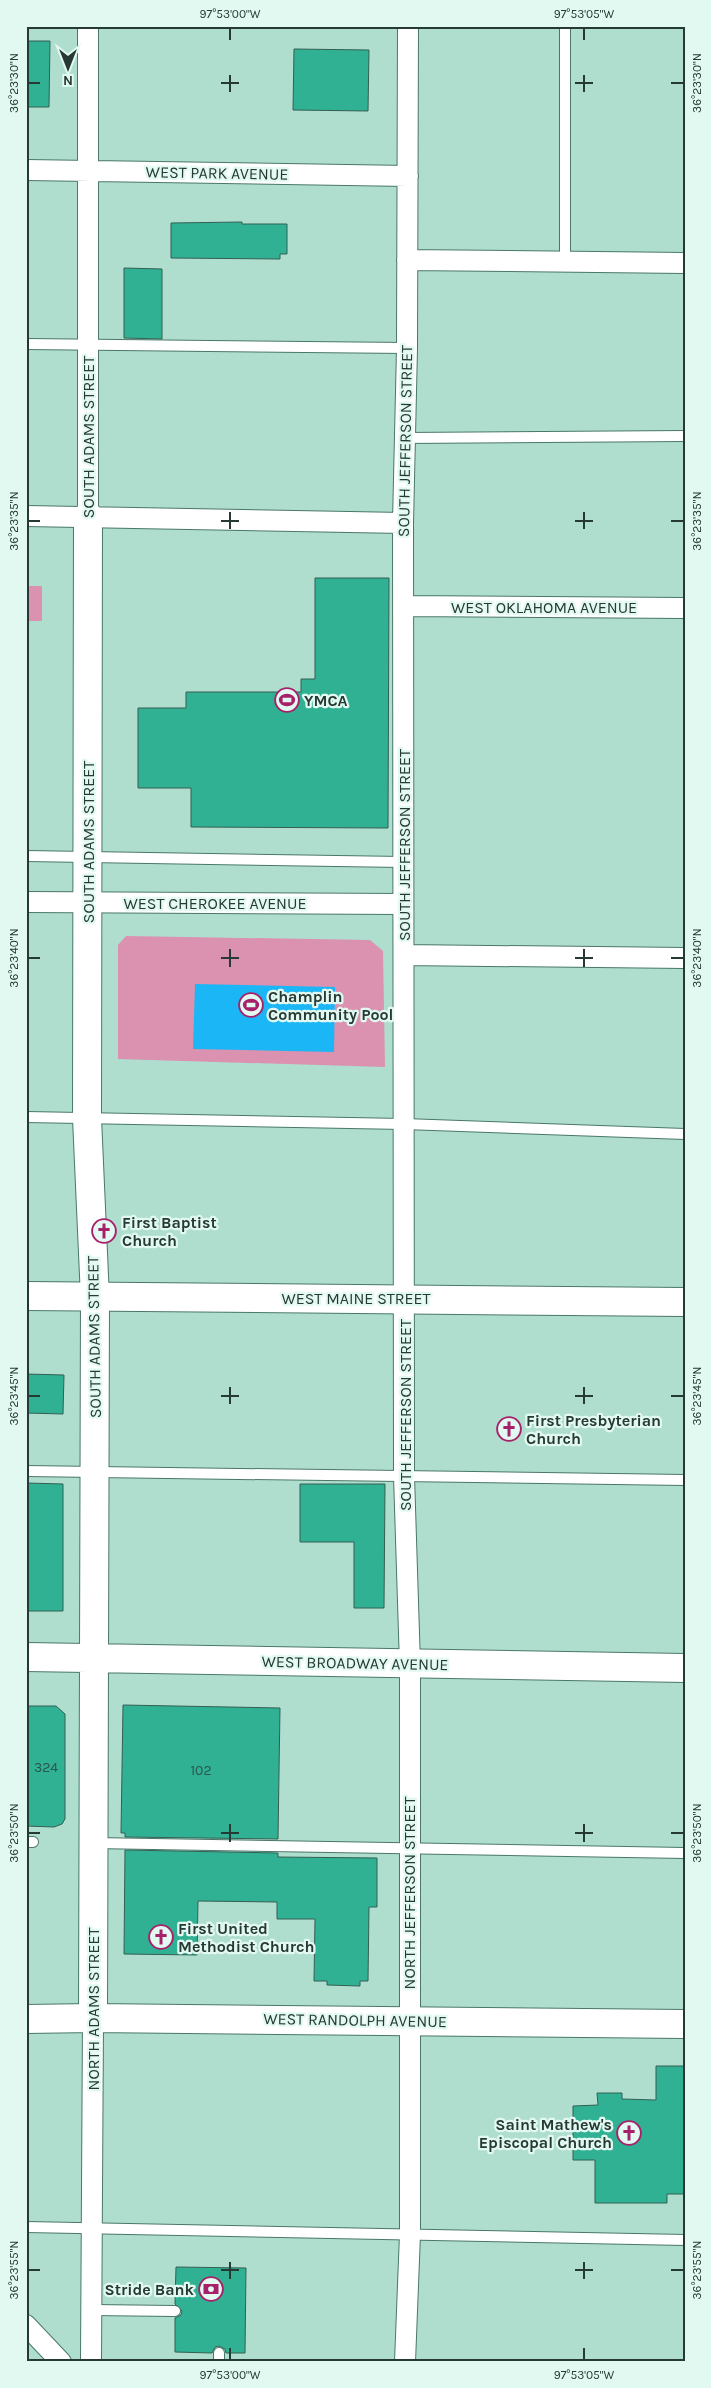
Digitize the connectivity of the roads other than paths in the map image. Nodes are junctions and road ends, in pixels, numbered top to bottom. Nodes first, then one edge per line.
1 (88, 26) edge
2 (408, 26) edge
3 (565, 26) edge
4 (26, 170) edge
5 (88, 171) junction
6 (408, 176) junction
7 (407, 260) junction
8 (565, 262) junction
9 (685, 263) edge
10 (26, 344) edge
11 (88, 344) junction
12 (407, 348) junction
13 (685, 436) edge
14 (404, 438) junction
15 (26, 516) edge
16 (88, 516) junction
17 (404, 523) junction
18 (404, 606) junction
19 (685, 608) edge
20 (26, 856) edge
21 (88, 857) junction
22 (404, 862) junction
23 (26, 902) edge
24 (89, 903) junction
25 (404, 904) junction
26 (404, 955) junction
27 (685, 958) edge
28 (26, 1117) edge
29 (88, 1118) junction
30 (404, 1124) junction
31 (685, 1134) edge
32 (26, 1296) edge
33 (95, 1298) junction
34 (404, 1298) junction
35 (685, 1302) edge
36 (26, 1471) edge
37 (95, 1472) junction
38 (404, 1476) junction
39 (685, 1480) edge
40 (26, 1656) edge
41 (94, 1657) junction
42 (410, 1665) junction
43 (685, 1668) edge
44 (92, 1843) junction
45 (408, 1849) junction
46 (685, 1853) edge
47 (93, 2018) junction
48 (26, 2019) edge
49 (408, 2020) junction
50 (685, 2024) edge
51 (26, 2226) edge
52 (92, 2229) junction
53 (410, 2234) junction
54 (685, 2240) edge
55 (91, 2310) junction
56 (175, 2311) dead end
57 (26, 2325) edge
58 (61, 2362) edge
59 (91, 2362) edge
60 (405, 2362) edge

1 - 5 street, SOUTH ADAMS STREET
2 - 6 street, SOUTH JEFFERSON STREET
3 - 8 lane
4 - 5 street, WEST PARK AVENUE
5 - 6 street, WEST PARK AVENUE
5 - 11 street, SOUTH ADAMS STREET
6 - 7 street, SOUTH JEFFERSON STREET
7 - 8 street
7 - 12 street, SOUTH JEFFERSON STREET
8 - 9 street
10 - 11 lane
11 - 12 lane
11 - 16 street, SOUTH ADAMS STREET
12 - 14 street, SOUTH JEFFERSON STREET
13 - 14 lane
14 - 17 street, SOUTH JEFFERSON STREET
15 - 16 street
16 - 17 street
16 - 21 main road, SOUTH ADAMS STREET
17 - 18 street, SOUTH JEFFERSON STREET
18 - 19 street, WEST OKLAHOMA AVENUE
18 - 22 street, SOUTH JEFFERSON STREET
20 - 21 lane
21 - 22 lane
21 - 24 main road, SOUTH ADAMS STREET
22 - 25 street, SOUTH JEFFERSON STREET
23 - 24 street, WEST CHEROKEE AVENUE
24 - 25 street, WEST CHEROKEE AVENUE
24 - 29 main road, SOUTH ADAMS STREET
25 - 26 street, SOUTH JEFFERSON STREET
26 - 27 street
26 - 30 street, SOUTH JEFFERSON STREET
28 - 29 lane
29 - 30 lane
29 - 33 main road, SOUTH ADAMS STREET
30 - 31 lane
30 - 34 street, SOUTH JEFFERSON STREET
32 - 33 main road, WEST MAINE STREET
33 - 34 main road, WEST MAINE STREET
33 - 37 main road, SOUTH ADAMS STREET
34 - 35 main road, WEST MAINE STREET
34 - 38 street, SOUTH JEFFERSON STREET
36 - 37 lane
37 - 38 lane
37 - 41 main road, SOUTH ADAMS STREET
38 - 39 lane
38 - 42 street, SOUTH JEFFERSON STREET
40 - 41 main road, WEST BROADWAY AVENUE
41 - 42 main road, WEST BROADWAY AVENUE
41 - 44 main road, NORTH ADAMS STREET
42 - 43 main road, WEST BROADWAY AVENUE
42 - 45 street, NORTH JEFFERSON STREET
44 - 45 lane
44 - 47 main road, NORTH ADAMS STREET
45 - 46 lane
45 - 49 street, NORTH JEFFERSON STREET
47 - 48 main road, WEST RANDOLPH AVENUE
47 - 49 main road, WEST RANDOLPH AVENUE
47 - 52 street, NORTH ADAMS STREET
49 - 50 main road, WEST RANDOLPH AVENUE
49 - 53 street, NORTH JEFFERSON STREET
51 - 52 lane
52 - 53 lane
52 - 55 street, NORTH ADAMS STREET
53 - 54 lane
53 - 60 street, NORTH JEFFERSON STREET
55 - 56 lane
55 - 59 street, NORTH ADAMS STREET
57 - 58 street

